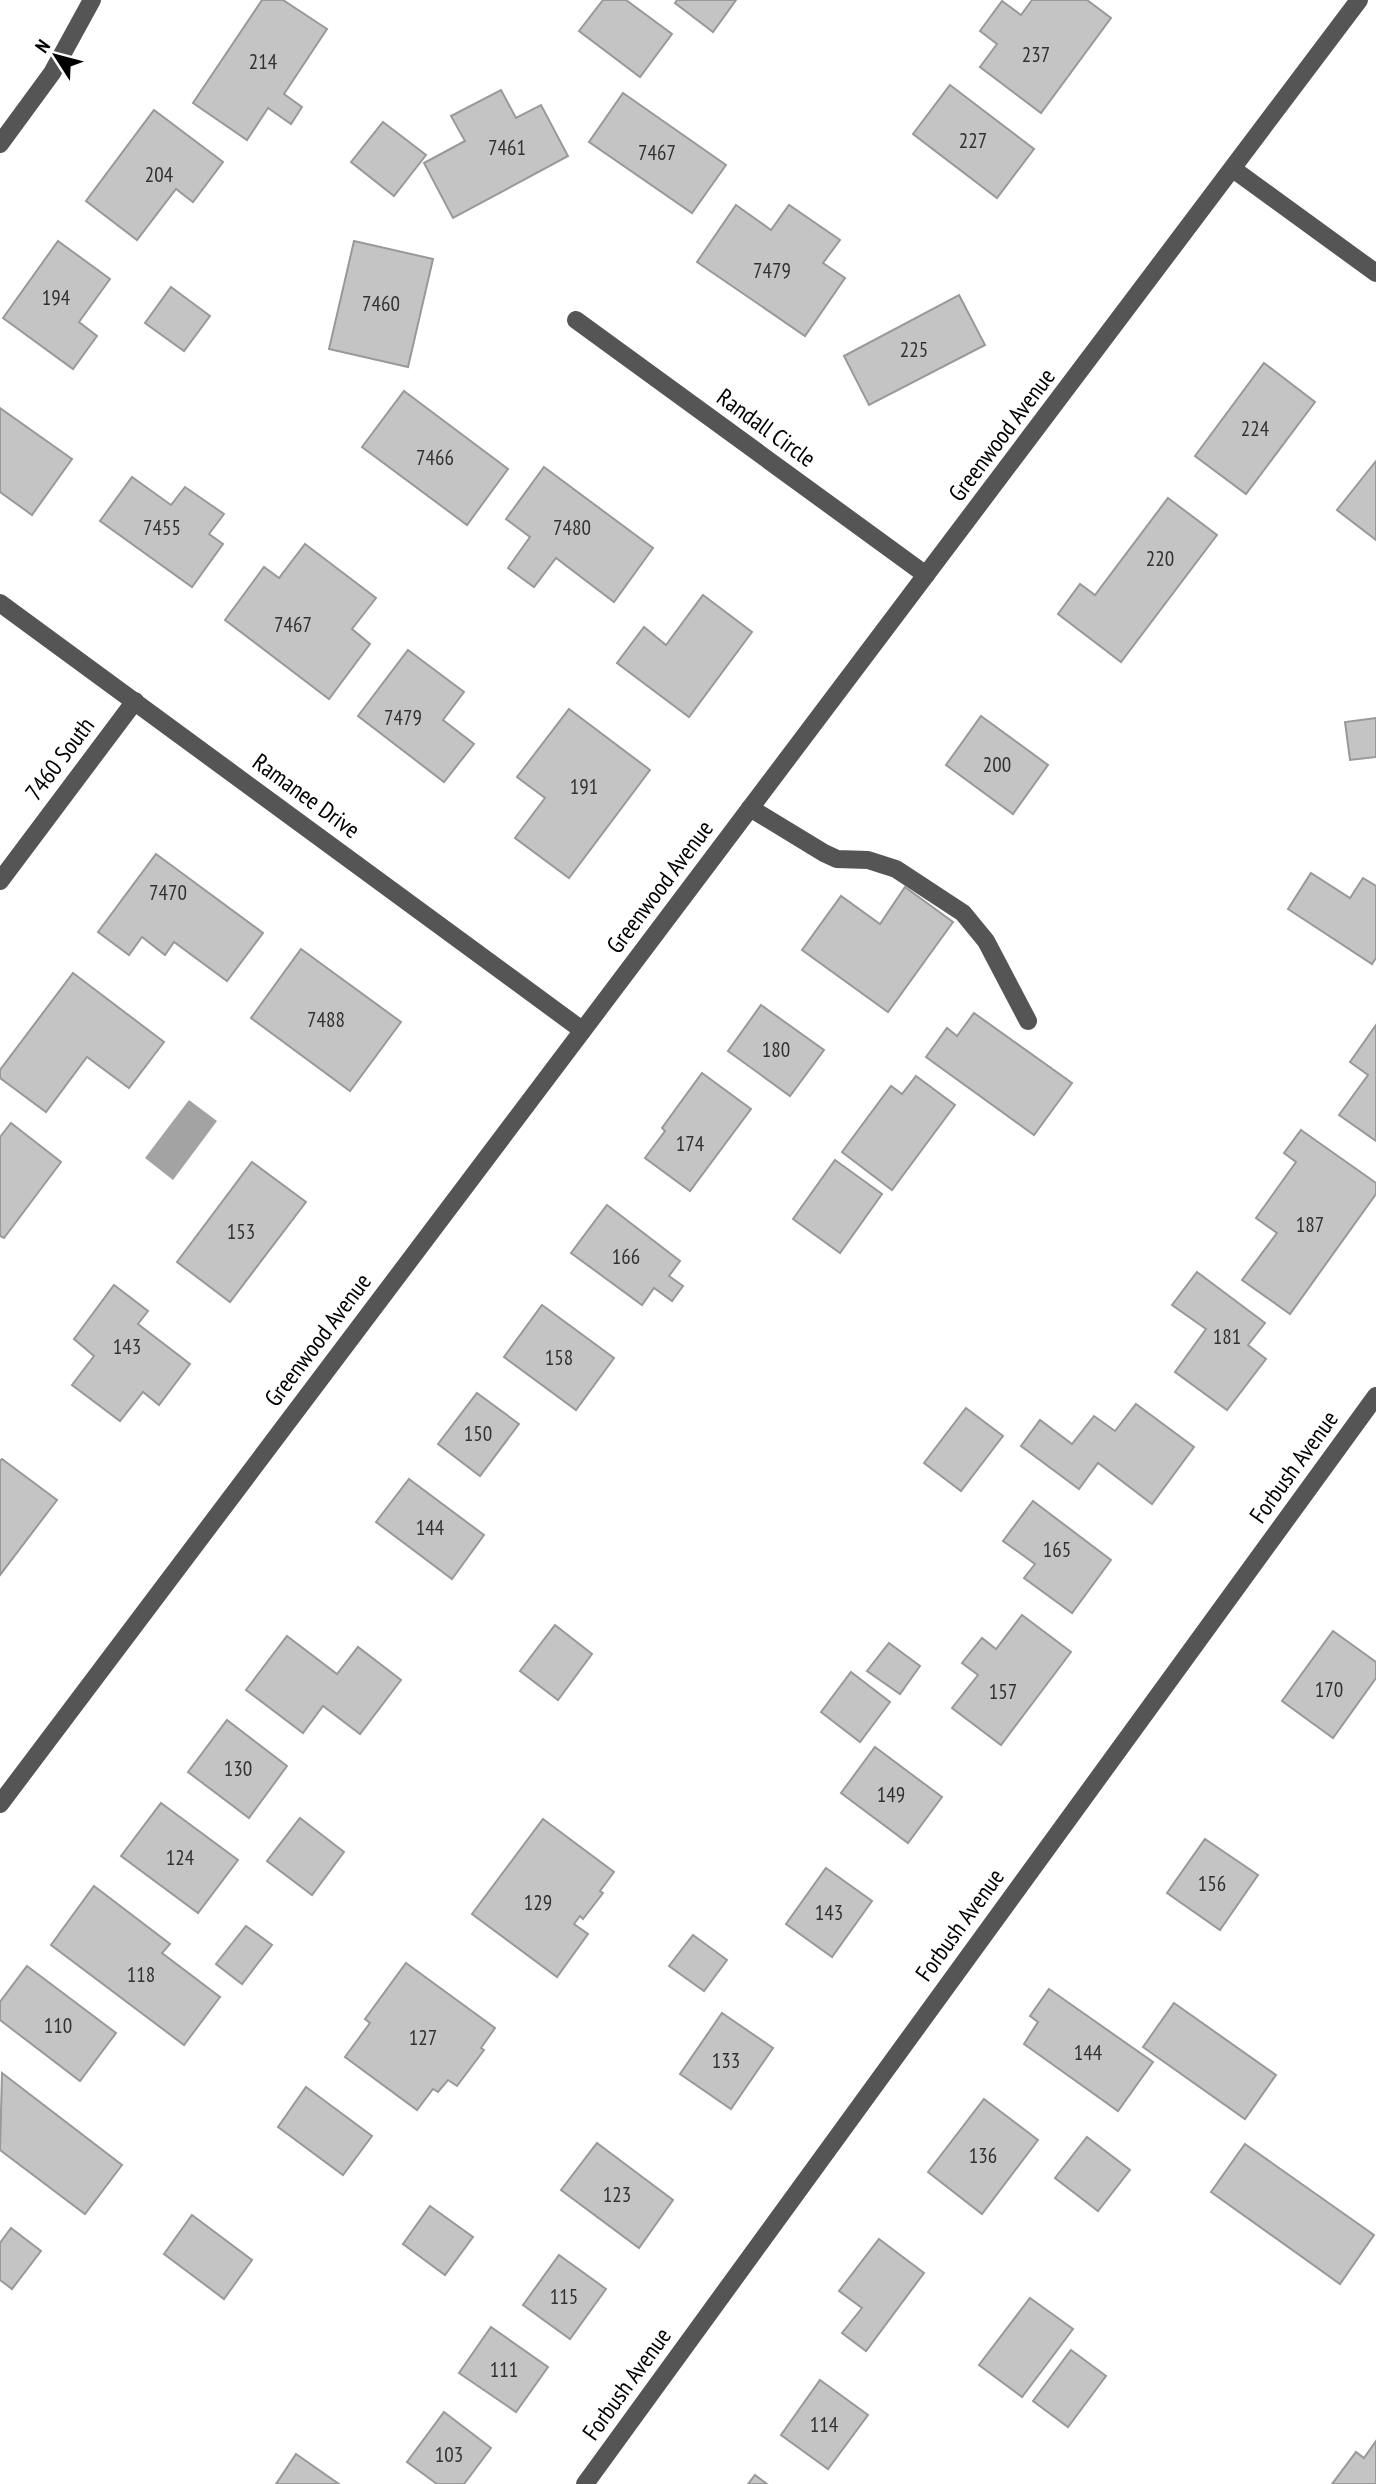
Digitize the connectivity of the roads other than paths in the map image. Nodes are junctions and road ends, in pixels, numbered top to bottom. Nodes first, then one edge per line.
1 (92, 0) edge
2 (1359, 0) edge
3 (0, 144) edge
4 (1233, 169) junction
5 (1376, 273) edge
6 (576, 320) dead end
7 (926, 575) junction
8 (0, 603) edge
9 (135, 701) junction
10 (751, 808) junction
11 (0, 881) edge
12 (1028, 1021) dead end
13 (582, 1030) junction
14 (1376, 1395) edge
15 (0, 1804) edge
16 (585, 2484) edge

1 - 3 street
2 - 4 street, Greenwood Avenue
4 - 5 street
4 - 7 street, Greenwood Avenue
6 - 7 street, Randall Circle
7 - 10 street, Greenwood Avenue
8 - 9 street, Ramanee Drive
9 - 11 street, 7460 South
9 - 13 street, Ramanee Drive
10 - 12 street
10 - 13 street, Greenwood Avenue
13 - 15 street, Greenwood Avenue
14 - 16 street, Forbush Avenue

